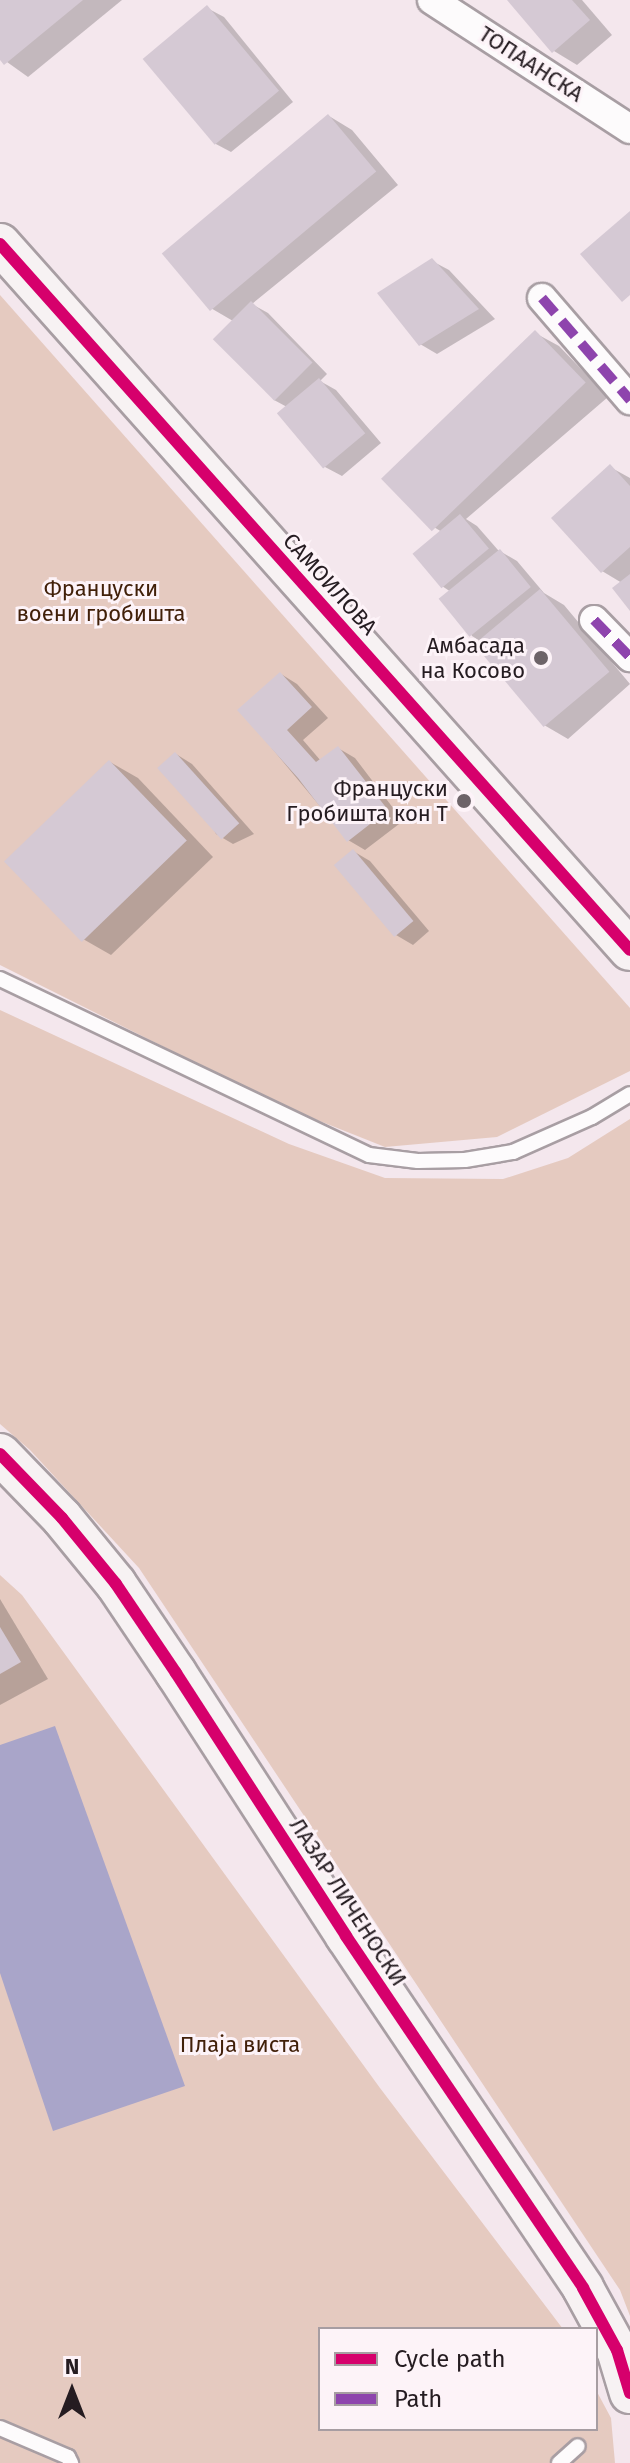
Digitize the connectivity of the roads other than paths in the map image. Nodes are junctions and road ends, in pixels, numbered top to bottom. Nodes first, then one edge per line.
1 (432, 0) edge
2 (630, 129) edge
3 (0, 244) edge
4 (542, 298) dead end
5 (630, 400) edge
6 (594, 620) dead end
7 (630, 657) edge
8 (630, 950) edge
9 (0, 979) edge
10 (630, 1094) edge
11 (0, 1454) edge
12 (630, 2393) edge
13 (0, 2428) edge
14 (578, 2446) dead end
15 (71, 2463) edge
16 (559, 2463) edge

1 - 2 street, ТОПААНСКА
3 - 8 street, САМОИЛОВА
4 - 5 street
6 - 7 street
9 - 10 lane
11 - 12 street, ЛАЗАР ЛИЧЕНОСКИ
13 - 15 lane
14 - 16 lane

